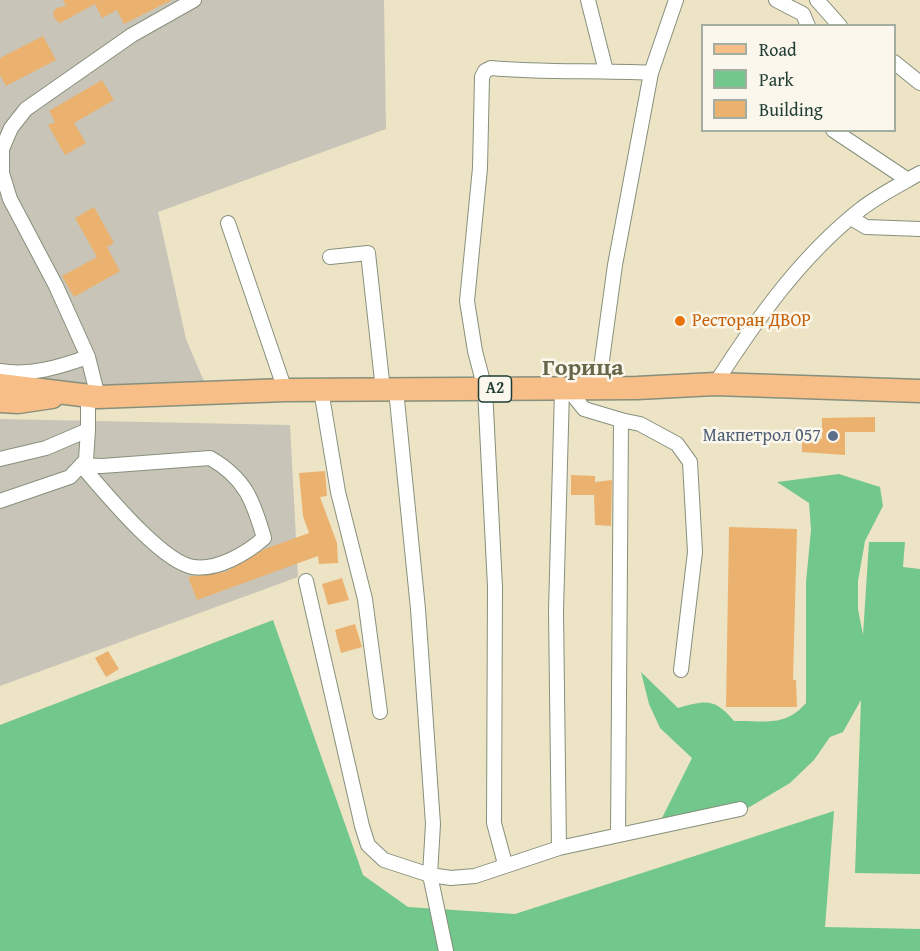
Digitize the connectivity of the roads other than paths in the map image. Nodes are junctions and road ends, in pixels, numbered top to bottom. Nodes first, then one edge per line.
1 (194, 0) edge
2 (588, 0) edge
3 (676, 0) edge
4 (776, 0) edge
5 (817, 0) edge
6 (802, 5) edge
7 (807, 24) edge
8 (838, 24) edge
9 (896, 64) edge
10 (606, 71) junction
11 (651, 73) junction
12 (920, 83) edge
13 (837, 132) edge
14 (914, 176) edge
15 (851, 218) junction
16 (228, 223) dead end
17 (920, 229) edge
18 (330, 257) dead end
19 (88, 357) junction
20 (0, 371) edge
21 (715, 384) junction
22 (0, 385) edge
23 (485, 389) junction
24 (598, 389) junction
25 (285, 390) junction
26 (321, 390) junction
27 (390, 390) junction
28 (565, 390) junction
29 (920, 391) edge
30 (86, 396) junction
31 (0, 401) edge
32 (621, 420) junction
33 (88, 430) junction
34 (0, 459) edge
35 (81, 465) junction
36 (0, 501) edge
37 (306, 581) dead end
38 (681, 670) dead end
39 (380, 712) dead end
40 (740, 809) dead end
41 (618, 834) junction
42 (559, 848) junction
43 (505, 864) junction
44 (430, 875) junction
45 (446, 951) edge

1 - 19 street
2 - 10 street
3 - 11 street
4 - 6 street
5 - 8 street
6 - 7 street
9 - 12 street
10 - 11 street
10 - 23 street
11 - 24 street
13 - 14 street
14 - 15 street
15 - 17 street
15 - 21 street
16 - 25 street
18 - 27 street
19 - 20 street
19 - 30 street
21 - 24 main road, A2
21 - 29 main road, A2
22 - 30 main road, A2
23 - 27 main road, A2
23 - 28 main road, A2
23 - 43 street
24 - 28 main road, A2
25 - 26 main road, A2
25 - 30 main road, A2
26 - 27 main road, A2
26 - 39 street
27 - 44 street
28 - 32 street
28 - 42 street
30 - 31 main road, A2
30 - 33 street
32 - 38 street
32 - 41 street
33 - 34 street
33 - 35 street
35 - 35 street
35 - 36 street
37 - 44 street
40 - 41 street
41 - 42 street
42 - 43 street
43 - 44 street
44 - 45 street

